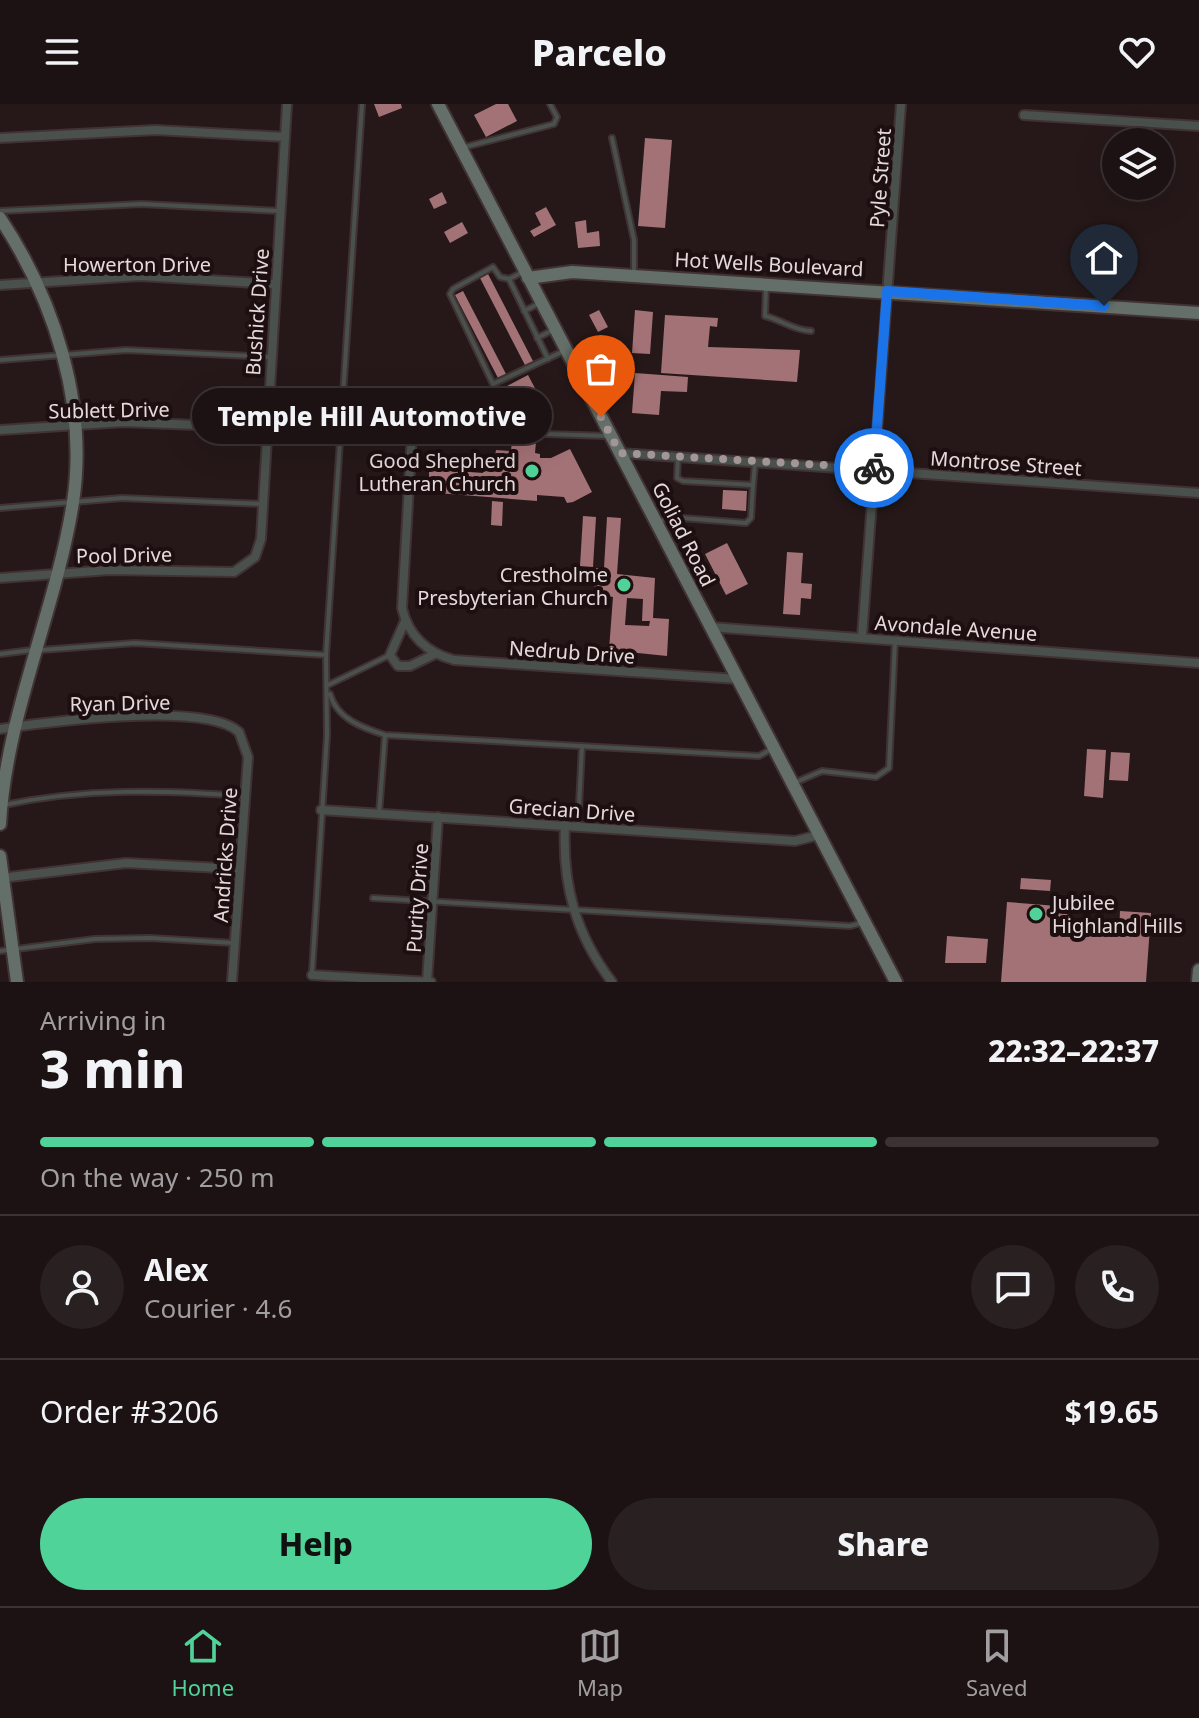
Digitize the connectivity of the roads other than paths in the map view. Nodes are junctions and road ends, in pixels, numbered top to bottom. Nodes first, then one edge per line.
1 (287, 104) edge
2 (362, 104) edge
3 (550, 104) edge
4 (901, 104) edge
5 (440, 105) edge
6 (1024, 115) dead end
7 (1199, 126) edge
8 (285, 137) junction
9 (0, 138) edge
10 (612, 138) dead end
11 (461, 148) junction
12 (0, 211) edge
13 (280, 211) junction
14 (0, 218) edge
15 (526, 275) junction
16 (634, 275) junction
17 (509, 279) junction
18 (36, 281) junction
19 (766, 283) junction
20 (275, 284) junction
21 (0, 285) edge
22 (887, 291) junction
23 (541, 302) junction
24 (524, 311) junction
25 (1199, 313) edge
26 (555, 329) junction
27 (811, 331) dead end
28 (537, 338) junction
29 (566, 350) junction
30 (63, 354) junction
31 (270, 357) junction
32 (548, 359) junction
33 (0, 360) edge
34 (413, 415) joint
35 (73, 425) junction
36 (266, 428) junction
37 (0, 430) edge
38 (515, 433) junction
39 (611, 435) junction
40 (411, 438) junction
41 (620, 453) junction
42 (678, 457) junction
43 (755, 462) junction
44 (874, 469) junction
45 (753, 485) junction
46 (1199, 493) edge
47 (73, 500) junction
48 (263, 504) junction
49 (0, 508) edge
50 (656, 522) junction
51 (248, 565) joint
52 (55, 574) junction
53 (0, 578) edge
54 (405, 621) junction
55 (710, 627) junction
56 (862, 637) junction
57 (895, 640) junction
58 (36, 650) junction
59 (0, 654) edge
60 (435, 654) junction
61 (326, 655) junction
62 (390, 655) junction
63 (1199, 663) edge
64 (737, 679) junction
65 (328, 685) junction
66 (16, 727) junction
67 (0, 729) edge
68 (239, 732) joint
69 (385, 735) junction
70 (582, 746) junction
71 (773, 748) junction
72 (792, 783) junction
73 (245, 796) junction
74 (1, 805) edge
75 (321, 810) junction
76 (379, 814) junction
77 (438, 817) junction
78 (0, 824) edge
79 (565, 825) junction
80 (578, 826) junction
81 (819, 835) junction
82 (0, 856) edge
83 (239, 869) junction
84 (1, 878) edge
85 (373, 898) dead end
86 (433, 901) junction
87 (573, 911) junction
88 (864, 922) junction
89 (234, 943) junction
90 (6, 950) edge
91 (1199, 970) edge
92 (317, 978) edge
93 (17, 982) edge
94 (232, 982) edge
95 (429, 982) edge
96 (612, 982) edge
97 (896, 982) edge
98 (1198, 982) edge

1 - 8 street, Bushick Drive
2 - 61 lane
3 - 11 lane
4 - 22 street, Pyle Street
5 - 11 street, Goliad Road
6 - 7 street
8 - 9 street
8 - 13 street, Bushick Drive
10 - 16 lane
11 - 15 street, Goliad Road
12 - 13 lane
13 - 20 street, Bushick Drive
14 - 18 street
15 - 16 street, Hot Wells Boulevard
15 - 17 lane
15 - 23 street, Goliad Road
16 - 19 street, Hot Wells Boulevard
17 - 24 lane
17 - 32 lane
18 - 20 street, Howerton Drive
18 - 21 street, Howerton Drive
18 - 30 street
19 - 22 street, Hot Wells Boulevard
19 - 27 lane
20 - 31 street, Bushick Drive
22 - 25 street, Hot Wells Boulevard
22 - 44 street, Pyle Street
23 - 24 lane
23 - 26 street, Goliad Road
24 - 28 lane
26 - 28 lane
26 - 29 street, Goliad Road
28 - 32 lane
29 - 32 lane
29 - 39 street, Goliad Road
30 - 31 lane
30 - 33 lane
30 - 35 street
31 - 36 street, Bushick Drive
34 - 38 lane
34 - 40 street
35 - 36 street, Sublett Drive
35 - 37 street, Sublett Drive
35 - 47 street
36 - 48 street, Bushick Drive
38 - 39 lane
38 - 40 lane
39 - 41 street, Goliad Road
40 - 54 street
41 - 42 street, Montrose Street
41 - 50 street, Goliad Road
42 - 43 street, Montrose Street
42 - 45 lane
43 - 44 street, Montrose Street
43 - 45 lane
44 - 46 street, Montrose Street
44 - 56 street, Pyle Street
45 - 50 lane
47 - 48 lane
47 - 49 lane
47 - 52 street
48 - 51 street, Bushick Drive
50 - 55 street, Goliad Road
51 - 52 street, Pool Drive
52 - 53 street, Pool Drive
52 - 58 street
54 - 60 street
54 - 62 street
55 - 56 street, Avondale Avenue
55 - 64 street, Goliad Road
56 - 57 street, Avondale Avenue
57 - 63 street, Avondale Avenue
57 - 72 lane
58 - 59 lane
58 - 61 lane
58 - 66 street
60 - 62 street
60 - 64 street, Nedrub Drive
61 - 65 lane
62 - 65 lane
64 - 71 street, Goliad Road
65 - 69 lane
65 - 75 lane
66 - 67 street, Ryan Drive
66 - 68 street, Ryan Drive
66 - 74 street
68 - 73 street, Andricks Drive
69 - 70 lane
69 - 76 lane
70 - 71 lane
70 - 80 lane
71 - 72 street, Goliad Road
72 - 81 street, Goliad Road
73 - 74 lane
73 - 83 street, Andricks Drive
74 - 78 street
75 - 76 street, Grecian Drive
75 - 92 lane
76 - 77 street, Grecian Drive
77 - 79 street, Grecian Drive
77 - 86 street, Purity Drive
79 - 80 street, Grecian Drive
79 - 87 street
80 - 81 street, Grecian Drive
81 - 88 street, Goliad Road
82 - 84 street
83 - 84 street
83 - 89 street, Andricks Drive
84 - 90 street
85 - 86 lane
86 - 87 lane
86 - 95 street, Purity Drive
87 - 88 lane
87 - 96 street
88 - 97 street, Goliad Road
89 - 90 lane
89 - 94 street, Andricks Drive
90 - 93 street
91 - 98 street
92 - 95 street

